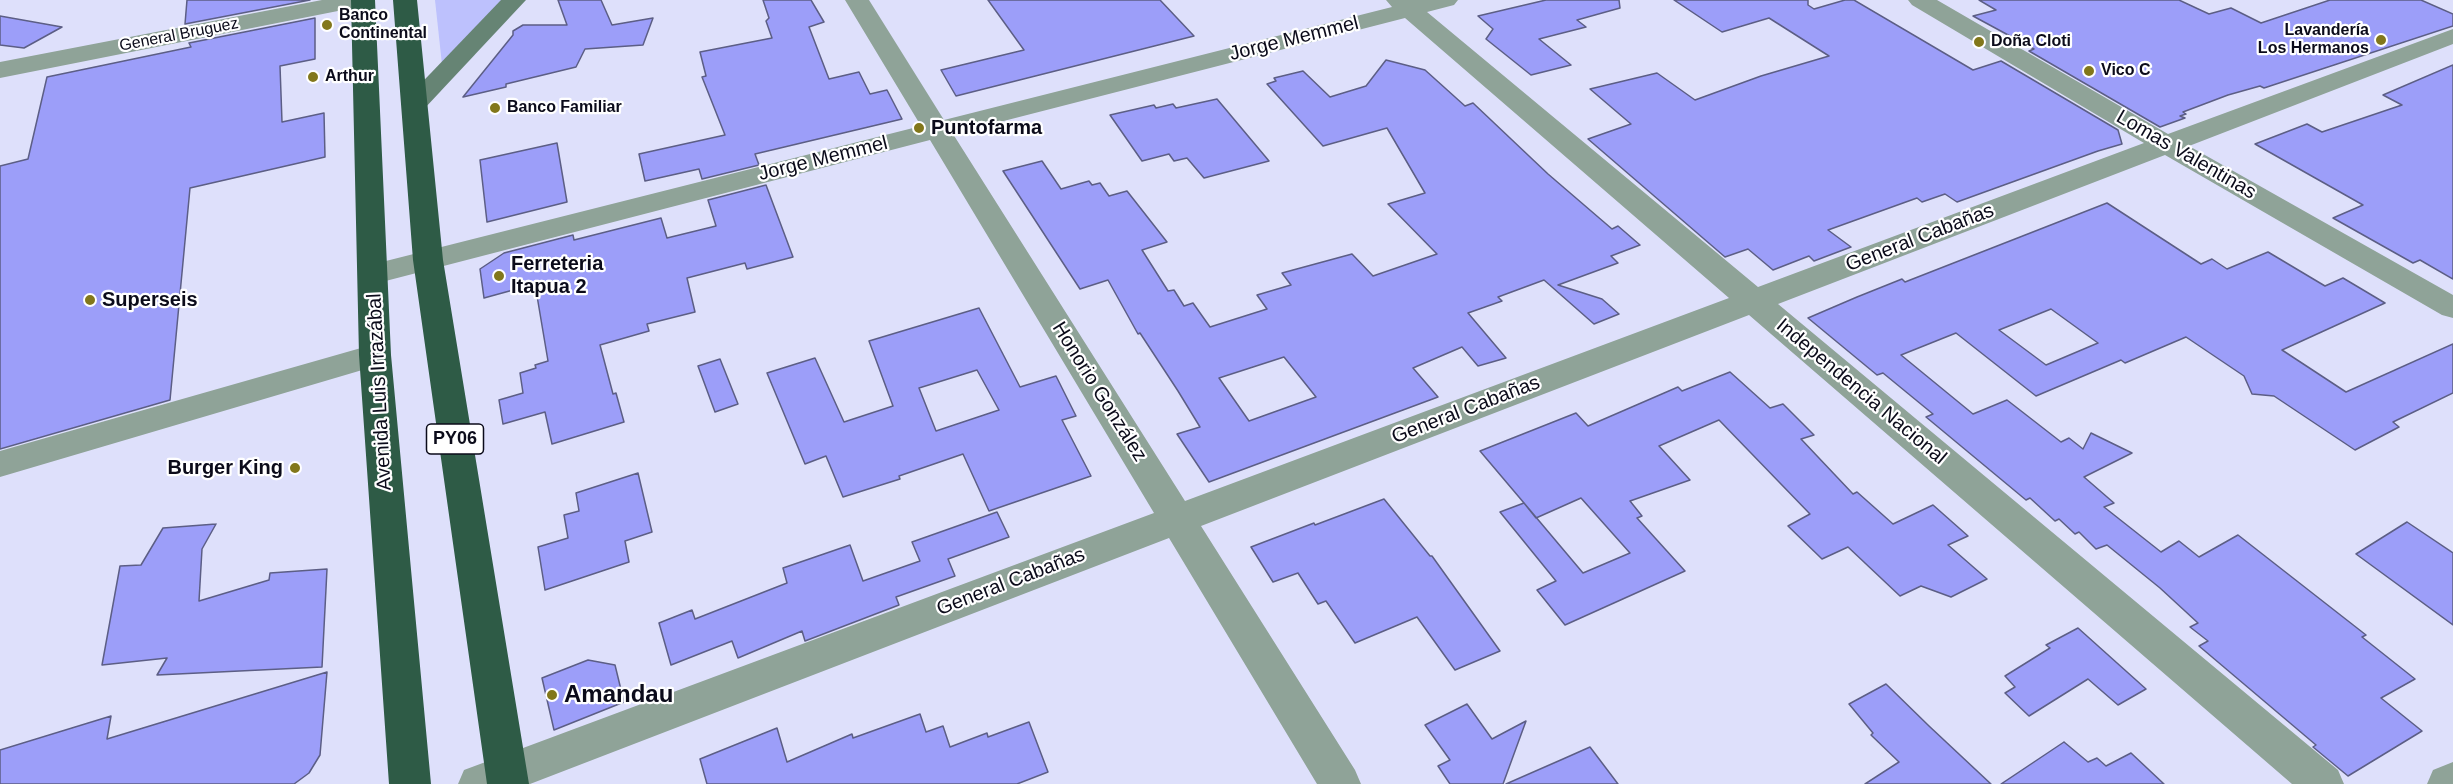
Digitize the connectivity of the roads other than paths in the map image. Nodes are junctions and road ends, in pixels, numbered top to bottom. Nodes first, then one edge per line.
1 (358, 0) edge
2 (363, 0) edge
3 (405, 0) edge
4 (514, 0) edge
5 (857, 0) edge
6 (1446, 0) edge
7 (1920, 0) edge
8 (1403, 5) edge
9 (2453, 36) edge
10 (0, 70) edge
11 (415, 104) junction
12 (937, 130) junction
13 (2167, 145) junction
14 (428, 260) junction
15 (374, 274) junction
16 (1753, 301) junction
17 (2453, 308) edge
18 (375, 355) junction
19 (0, 464) edge
20 (1177, 519) junction
21 (498, 780) edge
22 (2453, 781) edge
23 (410, 784) edge
24 (1340, 784) edge
25 (2323, 784) edge
26 (2448, 784) edge

1 - 10 street, General Bruguez
2 - 15 highway, Avenida Luis Irrazábal
3 - 11 highway, PY06
4 - 11 main road
5 - 12 street, Honorio González
6 - 8 street, Jorge Memmel
7 - 13 street, Lomas Valentinas
8 - 12 street, Jorge Memmel
8 - 16 street, Independencia Nacional
9 - 13 street, General Cabañas
11 - 14 highway, PY06
12 - 14 street, Jorge Memmel
12 - 20 street, Honorio González
13 - 16 street, General Cabañas
13 - 17 street, Lomas Valentinas
14 - 15 street, Jorge Memmel
14 - 21 highway, PY06
15 - 18 highway, Avenida Luis Irrazábal
16 - 20 street, General Cabañas
16 - 25 street, Independencia Nacional
18 - 19 street
18 - 23 highway, Avenida Luis Irrazábal
20 - 21 street, General Cabañas
20 - 24 street, Honorio González
22 - 26 street

